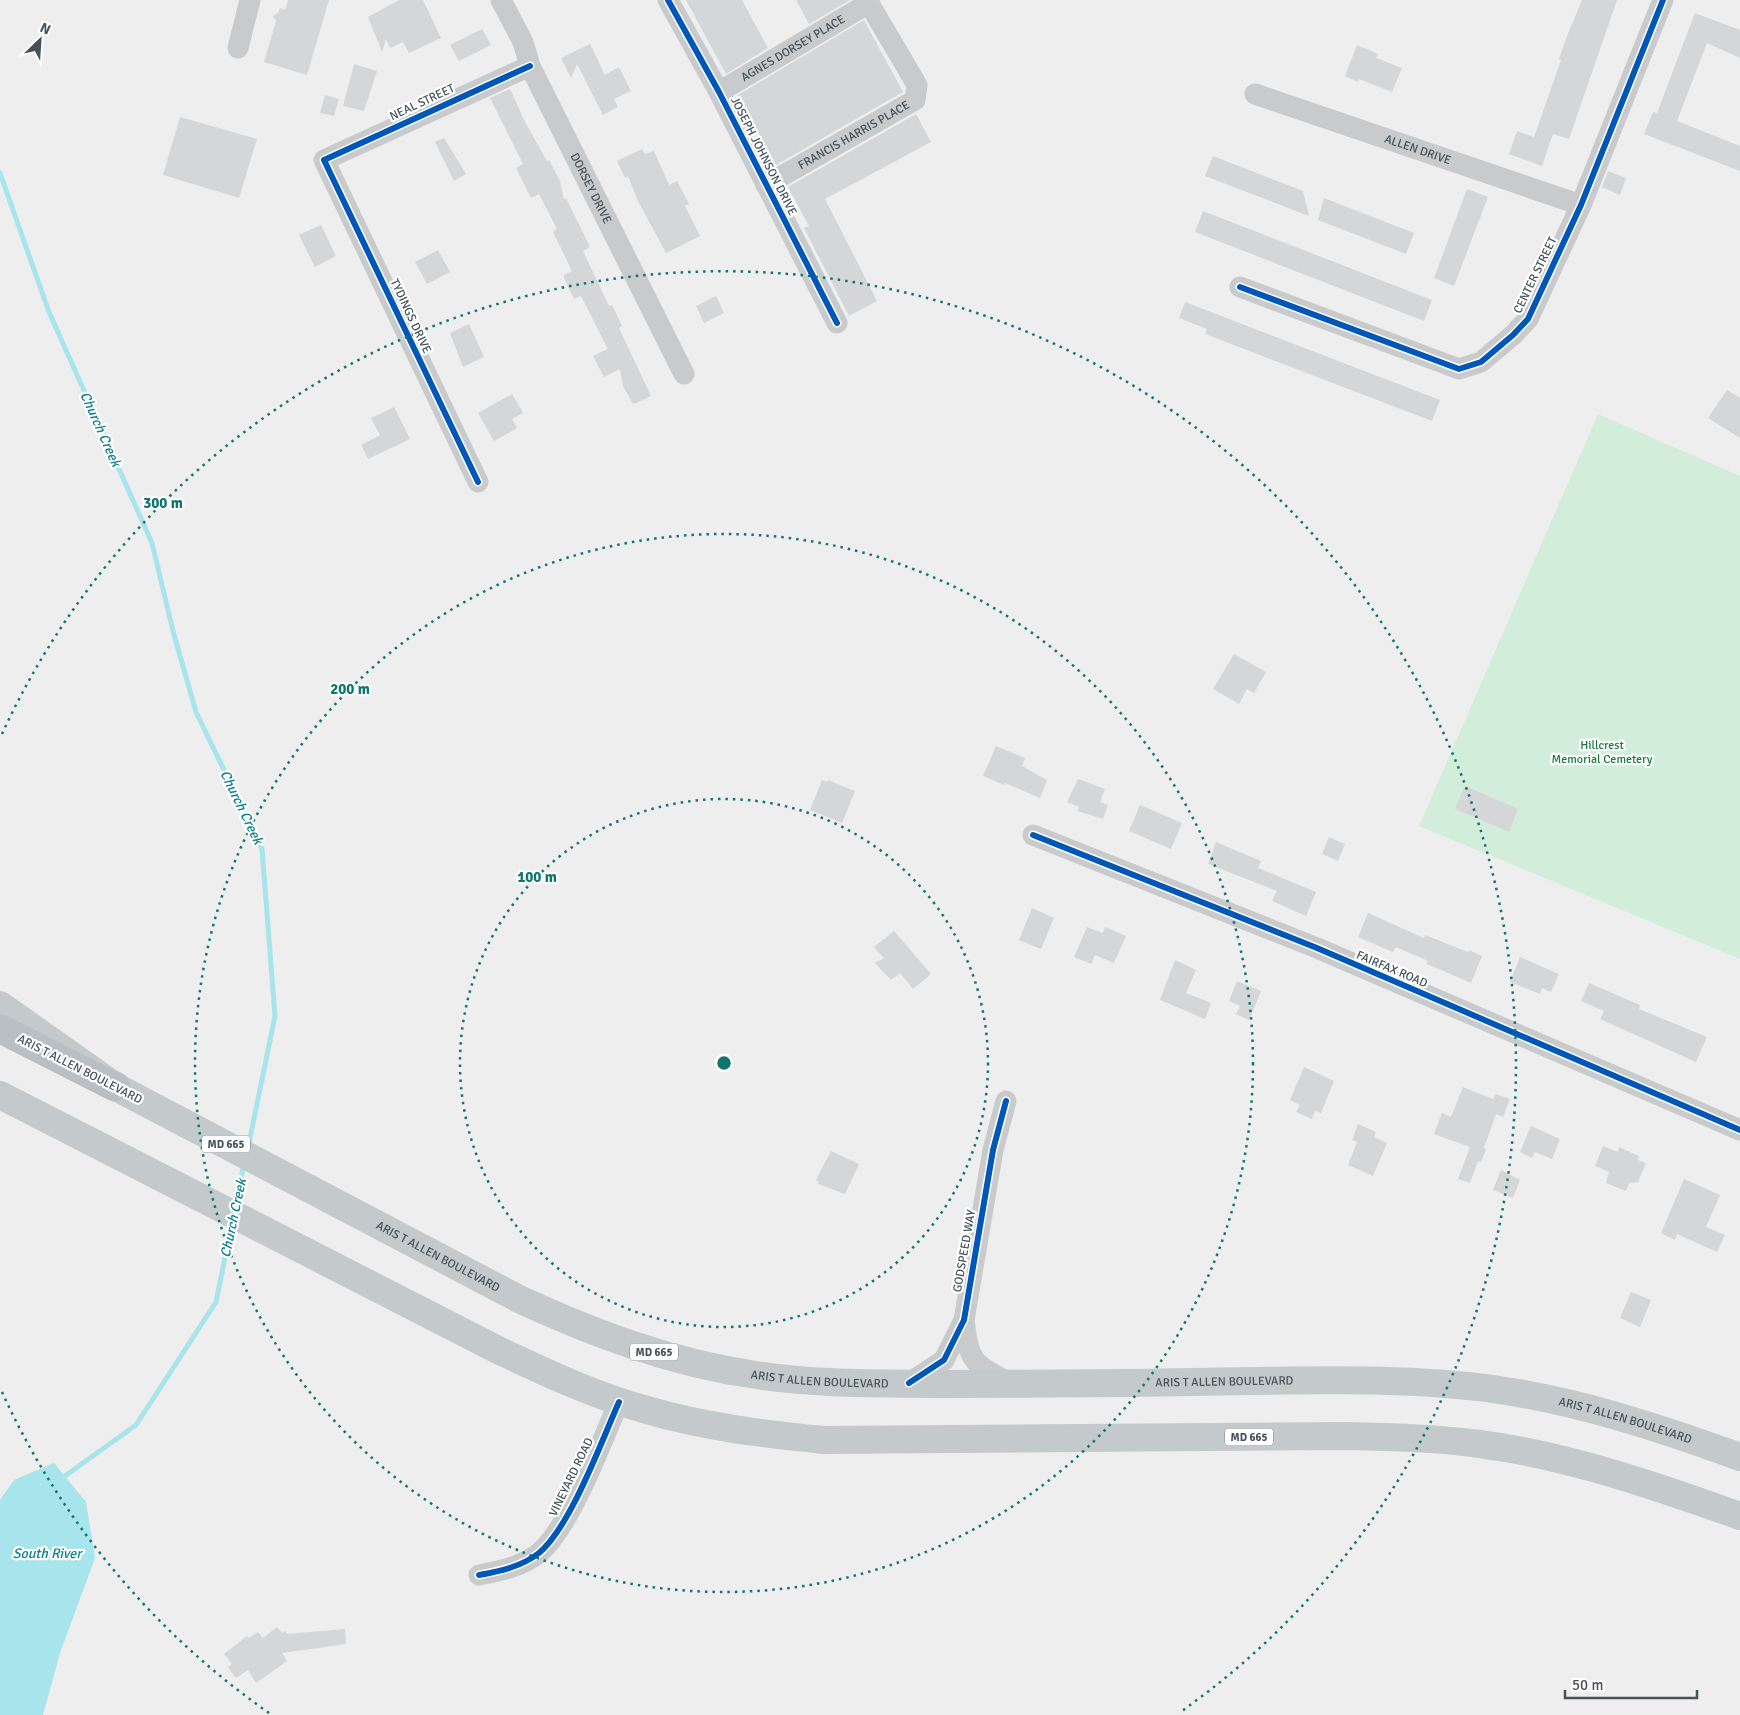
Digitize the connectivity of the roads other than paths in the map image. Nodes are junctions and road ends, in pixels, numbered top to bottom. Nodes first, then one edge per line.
1 (250, 0) edge
2 (501, 0) edge
3 (668, 0) edge
4 (1663, 0) edge
5 (868, 2) edge
6 (238, 48) dead end
7 (530, 66) junction
8 (718, 92) junction
9 (1255, 94) dead end
10 (324, 160) joint
11 (766, 185) junction
12 (1581, 205) junction
13 (1240, 287) dead end
14 (837, 323) dead end
15 (684, 374) dead end
16 (478, 482) dead end
17 (1033, 835) dead end
18 (0, 1005) edge
19 (0, 1028) edge
20 (124, 1091) junction
21 (0, 1095) edge
22 (1006, 1101) dead end
23 (1740, 1130) edge
24 (964, 1320) junction
25 (909, 1384) junction
26 (1012, 1384) junction
27 (619, 1402) junction
28 (1740, 1456) edge
29 (1740, 1516) edge
30 (479, 1574) dead end

1 - 6 street
2 - 7 street, DORSEY DRIVE
3 - 8 street, JOSEPH JOHNSON DRIVE
4 - 12 street, CENTER STREET
5 - 8 street, AGNES DORSEY PLACE
5 - 11 street, FRANCIS HARRIS PLACE
7 - 10 street, NEAL STREET
7 - 15 street, DORSEY DRIVE
8 - 11 street, JOSEPH JOHNSON DRIVE
9 - 12 street, ALLEN DRIVE
10 - 16 street, TYDINGS DRIVE
11 - 14 street, JOSEPH JOHNSON DRIVE
12 - 13 street, CENTER STREET
17 - 23 street, FAIRFAX ROAD
18 - 20 main road
19 - 20 highway, ARIS T ALLEN BOULEVARD / MD 665
20 - 25 main road, ARIS T ALLEN BOULEVARD / MD 665
21 - 27 main road, MD 665
22 - 24 street, GODSPEED WAY
24 - 25 street, GODSPEED WAY
24 - 26 street, GODSPEED WAY
25 - 26 main road, ARIS T ALLEN BOULEVARD / MD 665
26 - 28 main road, ARIS T ALLEN BOULEVARD / MD 665
27 - 29 main road, MD 665
27 - 30 street, VINEYARD ROAD

